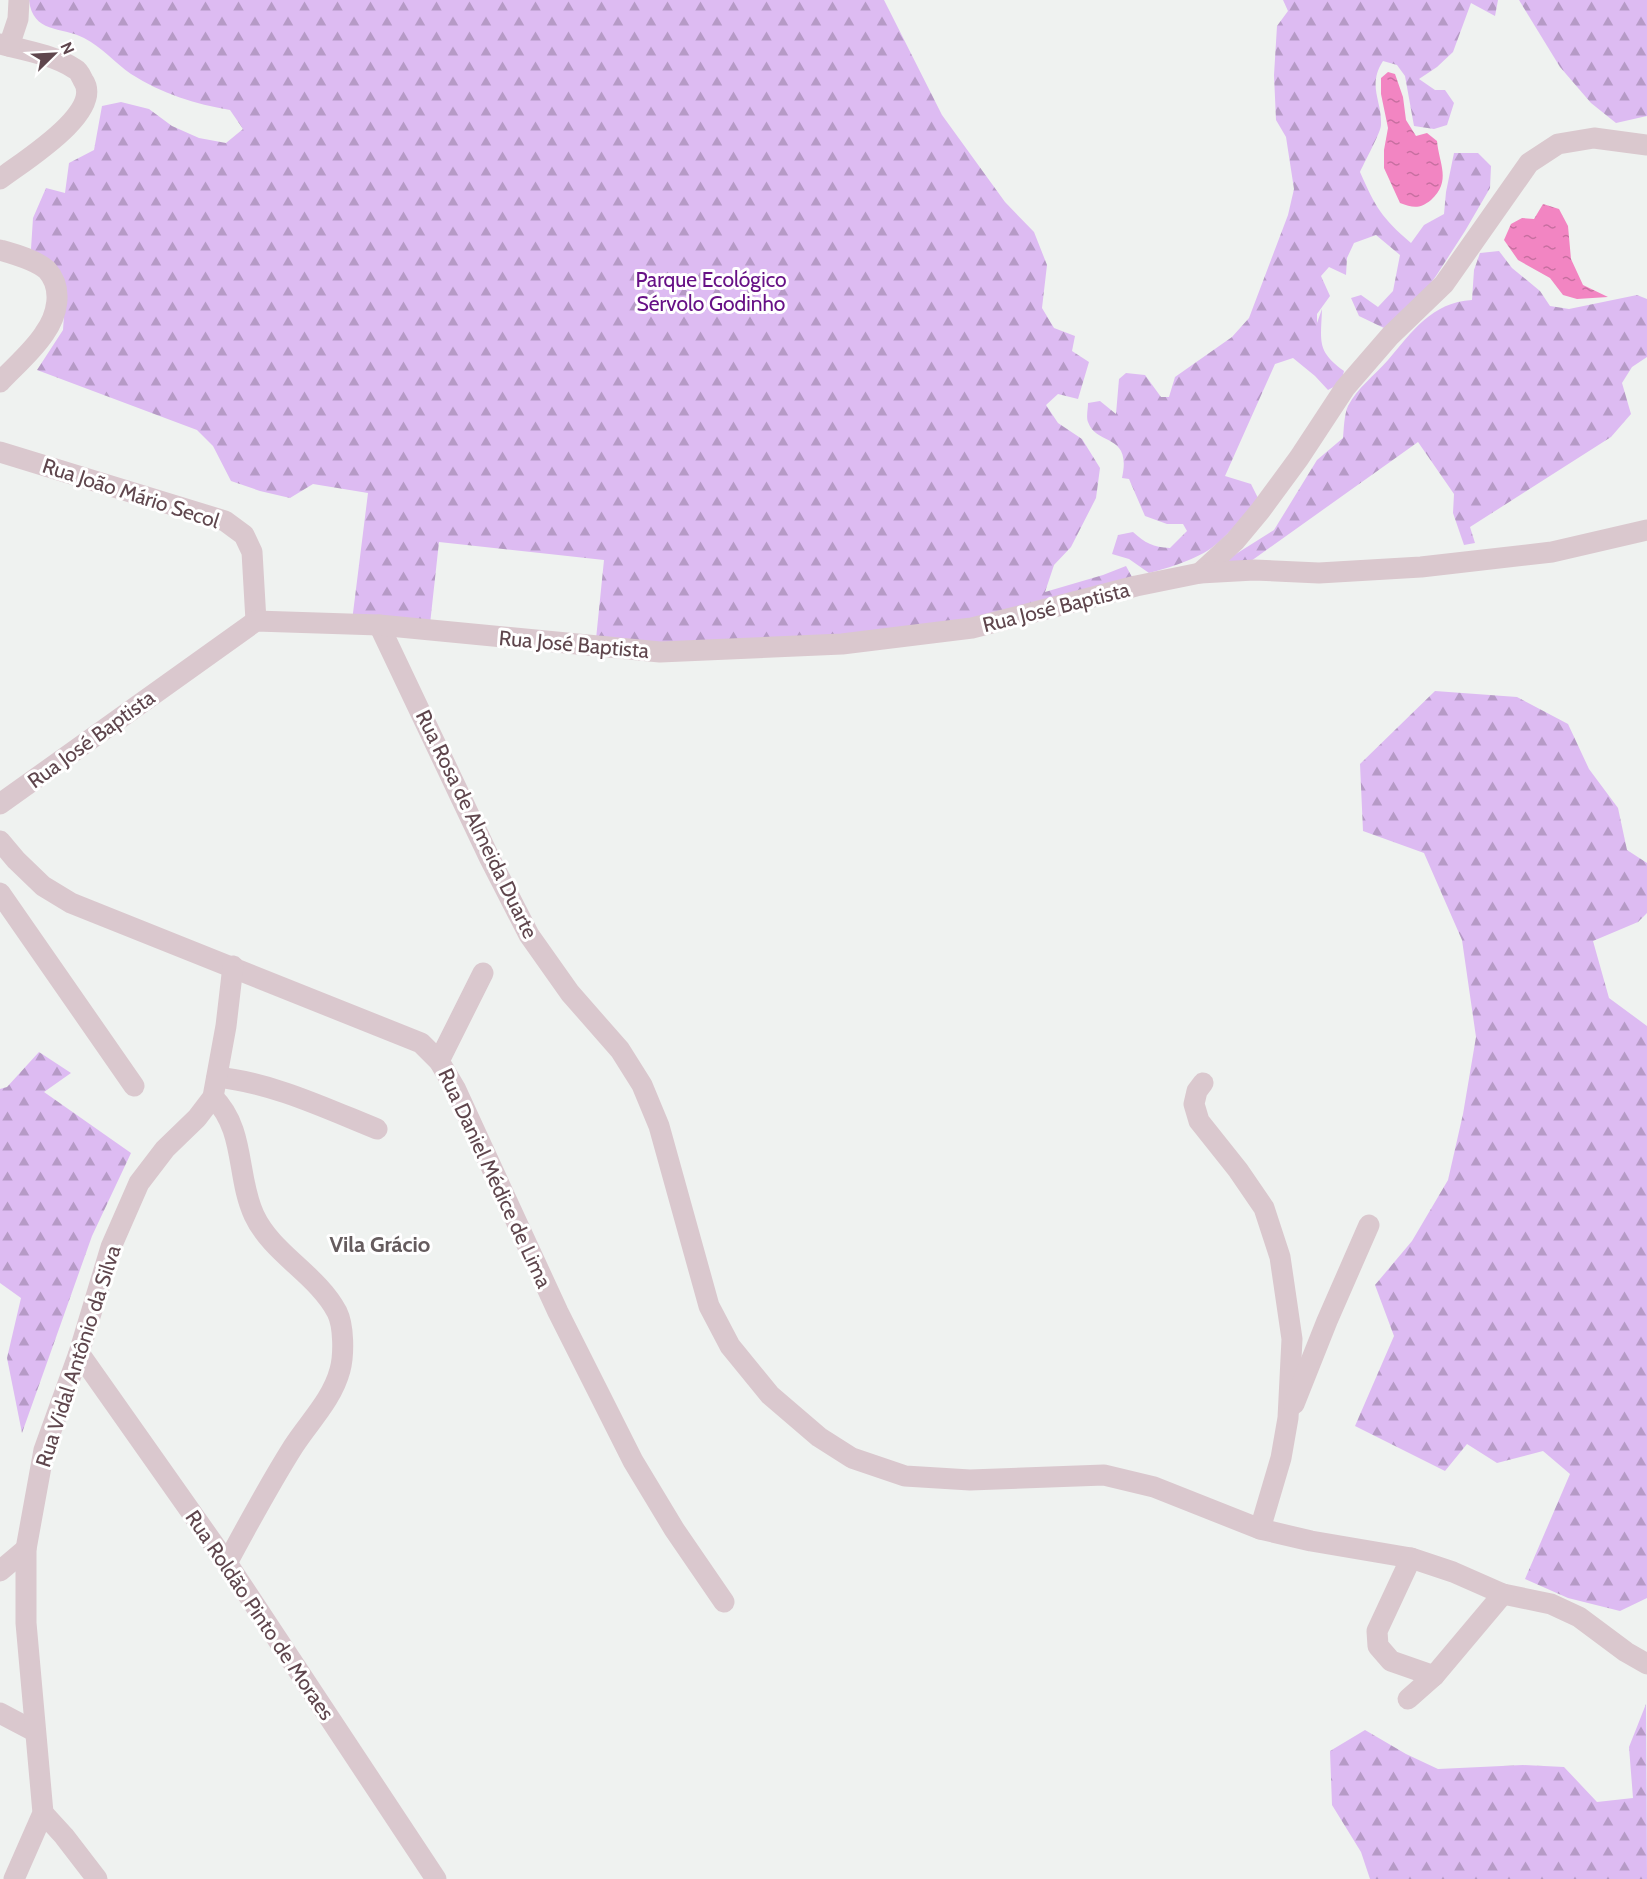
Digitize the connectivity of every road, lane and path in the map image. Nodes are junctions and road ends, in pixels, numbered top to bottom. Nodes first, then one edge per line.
1 (19, 0) edge
2 (4, 45) edge
3 (1647, 145) edge
4 (0, 179) edge
5 (0, 250) edge
6 (0, 382) edge
7 (0, 452) edge
8 (1647, 530) edge
9 (1200, 573) junction
10 (256, 621) junction
11 (379, 625) junction
12 (0, 804) edge
13 (0, 841) edge
14 (0, 893) edge
15 (233, 966) junction
16 (483, 973) dead end
17 (439, 1061) junction
18 (1203, 1083) dead end
19 (134, 1086) dead end
20 (215, 1087) junction
21 (377, 1130) dead end
22 (1369, 1225) dead end
23 (79, 1353) junction
24 (1288, 1418) junction
25 (1260, 1529) junction
26 (26, 1549) junction
27 (1411, 1558) junction
28 (228, 1563) junction
29 (0, 1571) edge
30 (1503, 1594) junction
31 (724, 1602) dead end
32 (1647, 1664) edge
33 (1434, 1676) junction
34 (1408, 1699) dead end
35 (0, 1713) edge
36 (34, 1731) junction
37 (43, 1813) junction
38 (14, 1879) edge
39 (97, 1879) edge
40 (436, 1879) edge

1 - 2 street
2 - 4 street
3 - 9 street
5 - 6 street
7 - 10 street, Rua João Mário Secol
8 - 9 street, Rua José Baptista
9 - 11 street, Rua José Baptista
10 - 11 street, Rua José Baptista
10 - 12 street, Rua José Baptista
11 - 25 street, Rua Rosa de Almeida Duarte
13 - 15 street, Rua Daniel Médice de Lima
14 - 19 street
15 - 17 street, Rua Daniel Médice de Lima
15 - 20 street
16 - 17 street
17 - 31 street, Rua Daniel Médice de Lima
18 - 24 street
20 - 21 street
20 - 23 street, Rua Vidal Antônio da Silva
20 - 28 street
22 - 24 street
23 - 26 street, Rua Vidal Antônio da Silva
23 - 28 street, Rua Roldão Pinto de Moraes
24 - 25 street
25 - 27 street, Rua Rosa de Almeida Duarte
26 - 29 street
26 - 36 street, Rua Vidal Antônio da Silva
27 - 30 street, Rua Rosa de Almeida Duarte
27 - 33 street
28 - 40 street, Rua Roldão Pinto de Moraes
30 - 32 street, Rua Rosa de Almeida Duarte
30 - 33 street
33 - 34 street
35 - 36 street
36 - 37 street, Rua Vidal Antônio da Silva
37 - 38 street, Rua Vidal Antônio da Silva
37 - 39 street

